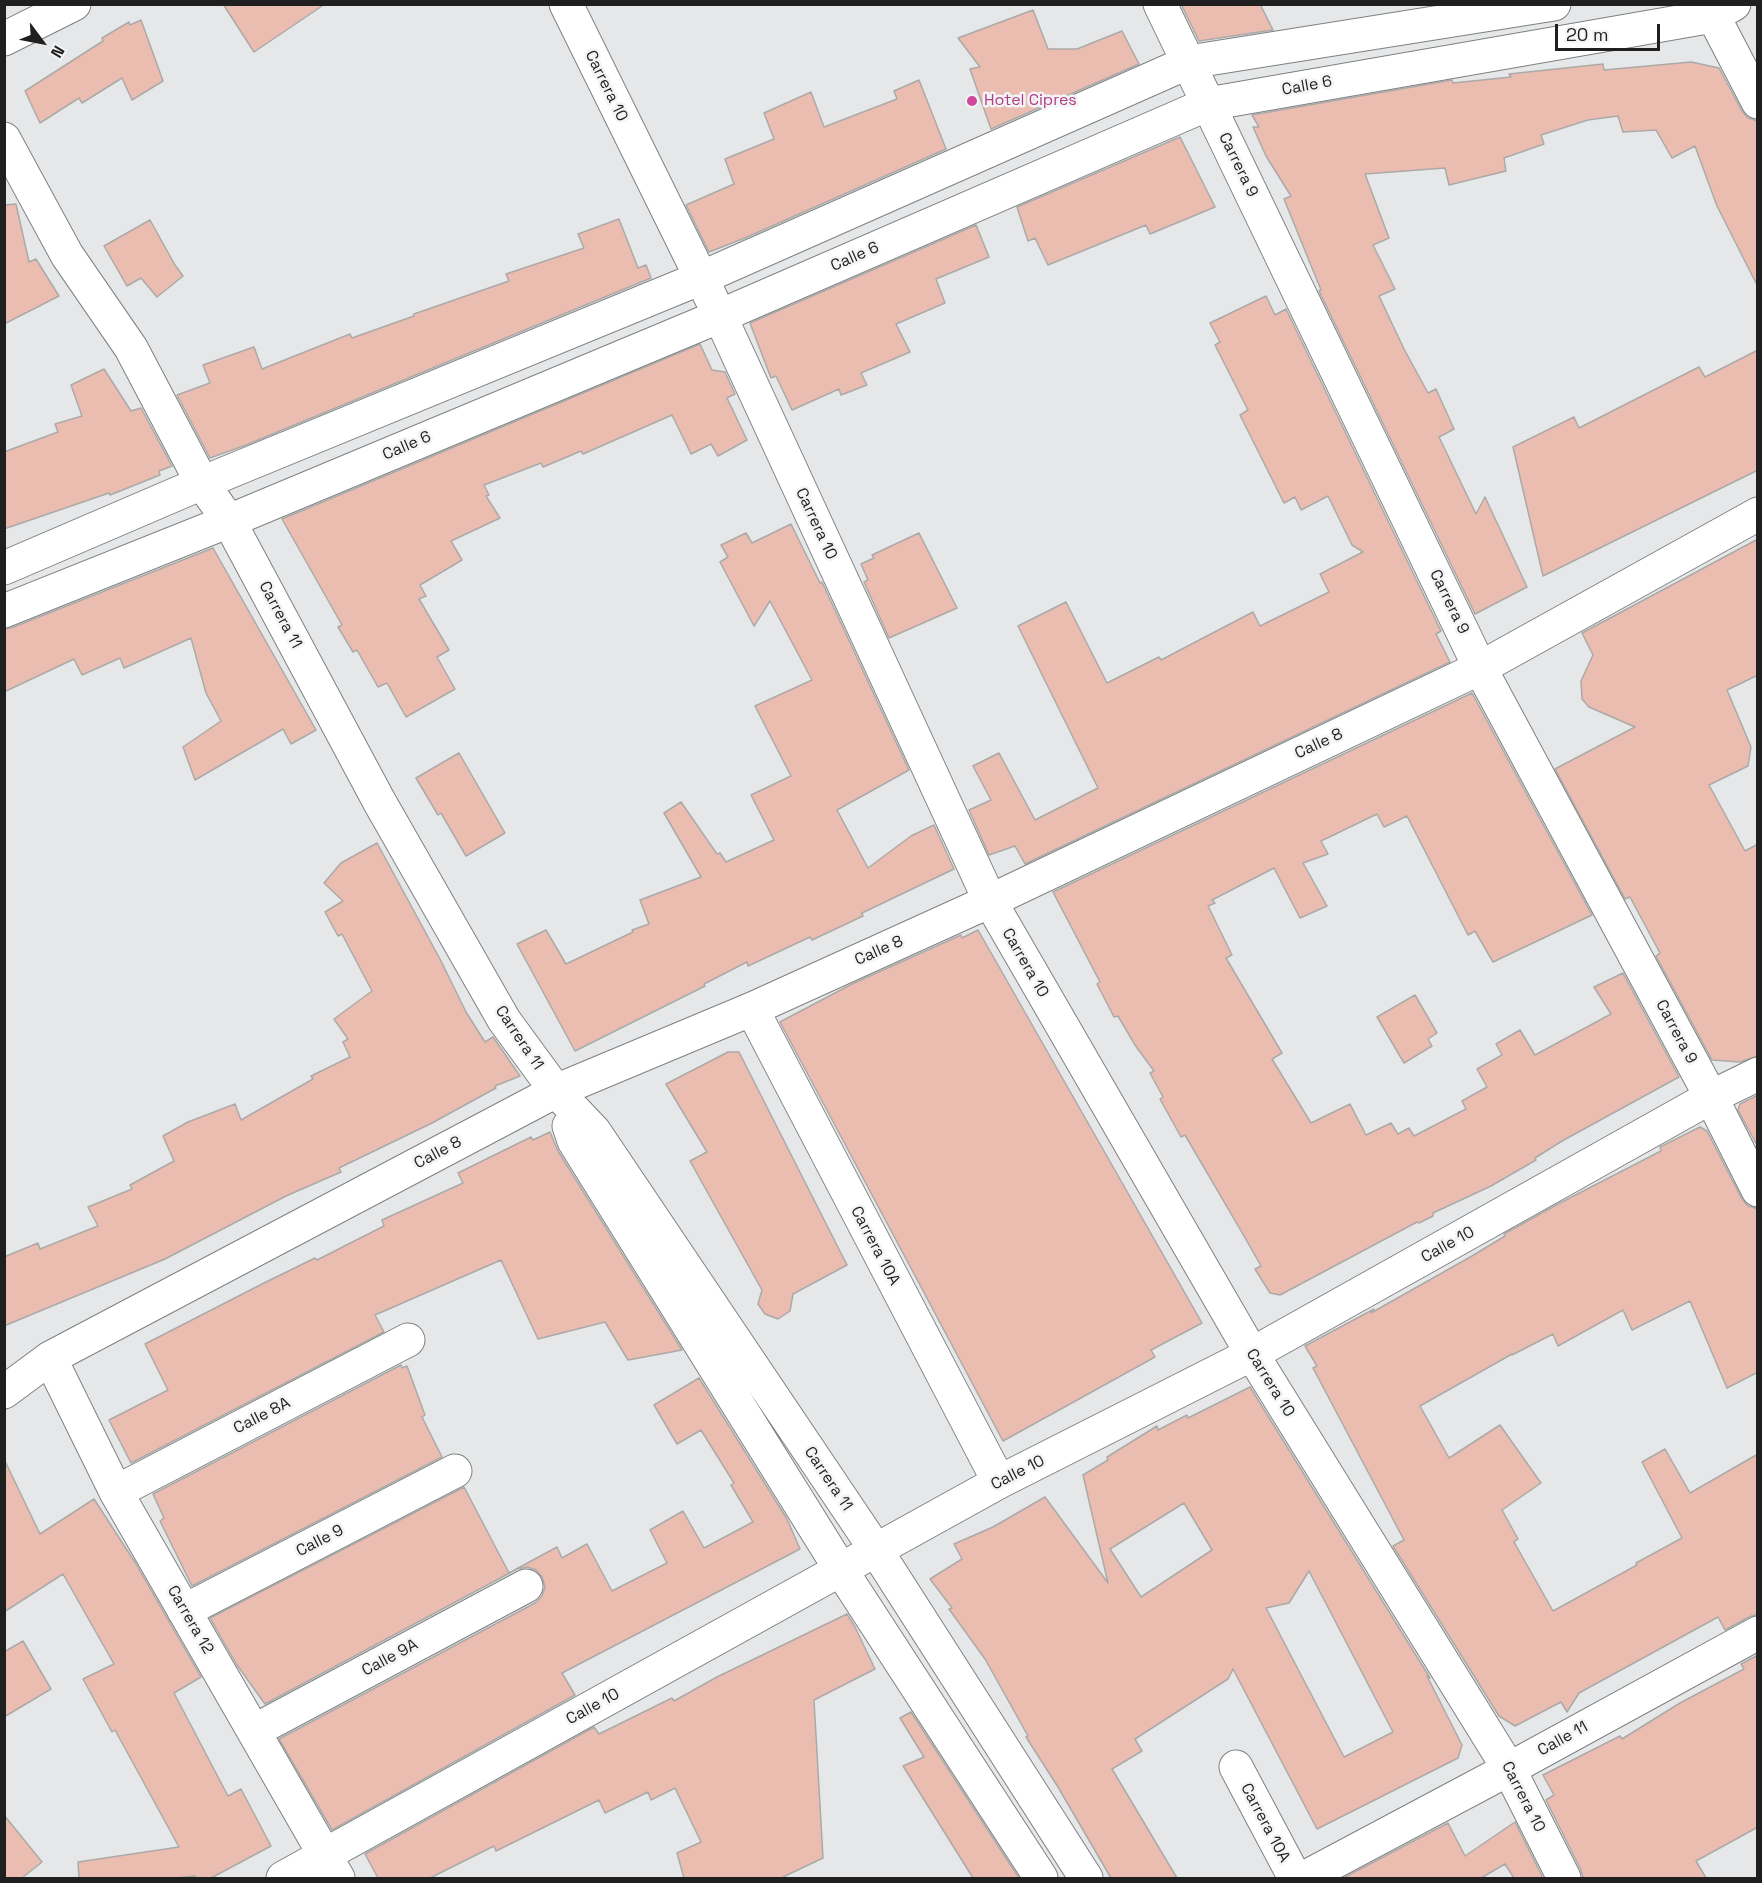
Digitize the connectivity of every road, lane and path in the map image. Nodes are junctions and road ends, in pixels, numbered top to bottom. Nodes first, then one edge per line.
1 (74, 4) edge
2 (566, 4) edge
3 (1160, 4) edge
4 (1554, 4) edge
5 (1718, 8) edge
6 (4, 39) edge
7 (1189, 62) junction
8 (1758, 102) edge
9 (1208, 104) junction
10 (4, 139) edge
11 (701, 278) junction
12 (720, 316) junction
13 (202, 483) junction
14 (1758, 514) edge
15 (229, 521) junction
16 (4, 568) edge
17 (4, 611) edge
18 (1480, 668) junction
19 (990, 901) junction
20 (752, 1009) junction
21 (1758, 1074) edge
22 (556, 1091) junction
23 (1711, 1097) junction
24 (1758, 1190) edge
25 (408, 1340) dead end
26 (1252, 1354) junction
27 (50, 1358) junction
28 (4, 1392) edge
29 (455, 1471) dead end
30 (999, 1482) junction
31 (116, 1492) junction
32 (876, 1550) junction
33 (841, 1570) junction
34 (526, 1586) dead end
35 (184, 1611) junction
36 (1758, 1633) edge
37 (254, 1731) junction
38 (1236, 1767) dead end
39 (1509, 1769) junction
40 (331, 1866) edge
41 (283, 1878) edge
42 (1041, 1878) edge
43 (1086, 1878) edge
44 (1295, 1878) edge
45 (1304, 1878) edge
46 (1564, 1878) edge

1 - 6 street
2 - 11 street, Carrera 10
3 - 7 street, Carrera 9
4 - 7 street
5 - 8 street
5 - 9 street, Calle 6
7 - 9 street, Carrera 9
7 - 11 street
9 - 12 street, Calle 6
9 - 18 street, Carrera 9
10 - 13 street, Carrera 11
11 - 12 street, Carrera 10
11 - 13 street
12 - 15 street, Calle 6
12 - 19 street, Carrera 10
13 - 15 street, Carrera 11
13 - 16 street
14 - 18 street, Calle 8
15 - 17 street, Calle 6
15 - 22 street, Carrera 11
18 - 19 street, Calle 8
18 - 23 street, Carrera 9
19 - 20 street, Calle 8
19 - 26 street, Carrera 10
20 - 22 street, Calle 8
20 - 30 street, Carrera 10A
21 - 23 street, Calle 10
22 - 27 street, Calle 8
22 - 32 street, Carrera 11
22 - 33 street, Carrera 11
23 - 24 street, Carrera 9
23 - 26 street, Calle 10
25 - 31 street, Calle 8A
26 - 30 street, Calle 10
26 - 39 street, Carrera 10
27 - 28 street, Calle 8
27 - 31 street, Carrera 12
29 - 35 street, Calle 9
30 - 32 street, Calle 10
31 - 35 street, Carrera 12
32 - 33 street, Calle 10
32 - 43 street, Carrera 11
33 - 40 street, Calle 10
33 - 42 street, Carrera 11
34 - 37 street, Calle 9A
35 - 37 street, Carrera 12
36 - 39 street, Calle 11
37 - 40 street, Carrera 12
38 - 44 street, Carrera 10A
39 - 45 street, Calle 11
39 - 46 street, Carrera 10
40 - 41 street, Calle 10

